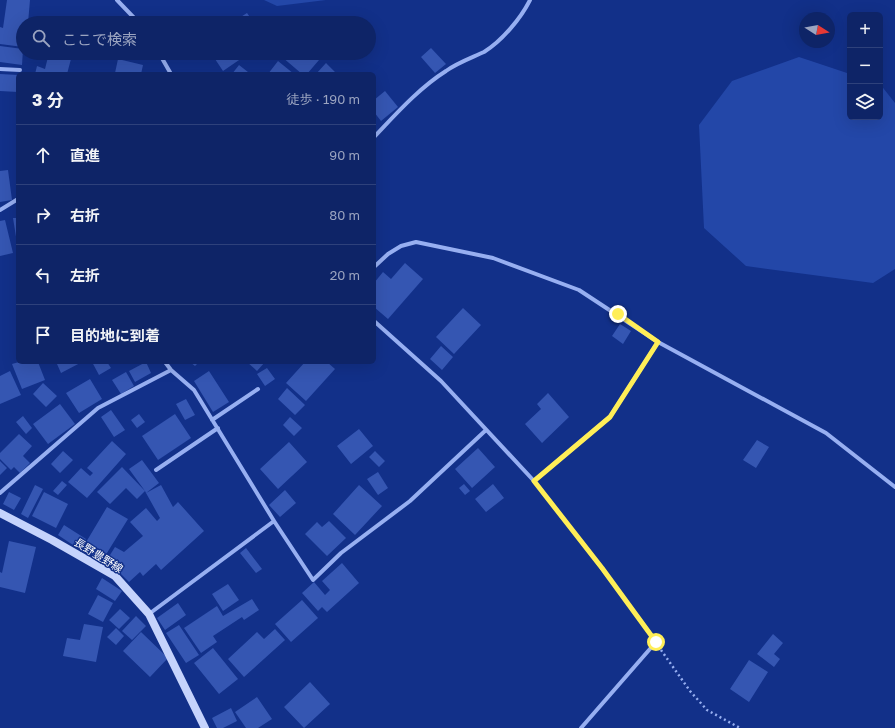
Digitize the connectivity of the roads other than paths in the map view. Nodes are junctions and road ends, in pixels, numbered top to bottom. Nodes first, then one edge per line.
1 (117, 0) edge
2 (530, 0) edge
3 (132, 16) edge
4 (163, 60) edge
5 (0, 69) edge
6 (20, 70) dead end
7 (170, 72) edge
8 (376, 135) edge
9 (16, 200) edge
10 (0, 210) edge
11 (376, 265) edge
12 (376, 323) edge
13 (658, 342) junction
14 (166, 364) edge
15 (171, 370) junction
16 (258, 389) dead end
17 (212, 420) junction
18 (218, 428) junction
19 (486, 430) junction
20 (156, 470) dead end
21 (895, 487) edge
22 (0, 493) edge
23 (0, 513) edge
24 (274, 522) junction
25 (149, 614) junction
26 (656, 642) road end
27 (205, 728) edge
28 (581, 728) edge

1 - 3 street
2 - 8 street
4 - 7 street
5 - 6 street
9 - 10 street
11 - 13 street
12 - 19 street
13 - 19 street
13 - 21 street
14 - 15 street
15 - 17 street
15 - 22 street
16 - 17 street
17 - 18 street
18 - 20 street
18 - 24 street
19 - 24 street
23 - 25 main road, 長野豊野線
24 - 25 street
25 - 27 main road, 長野豊野線
26 - 28 street

